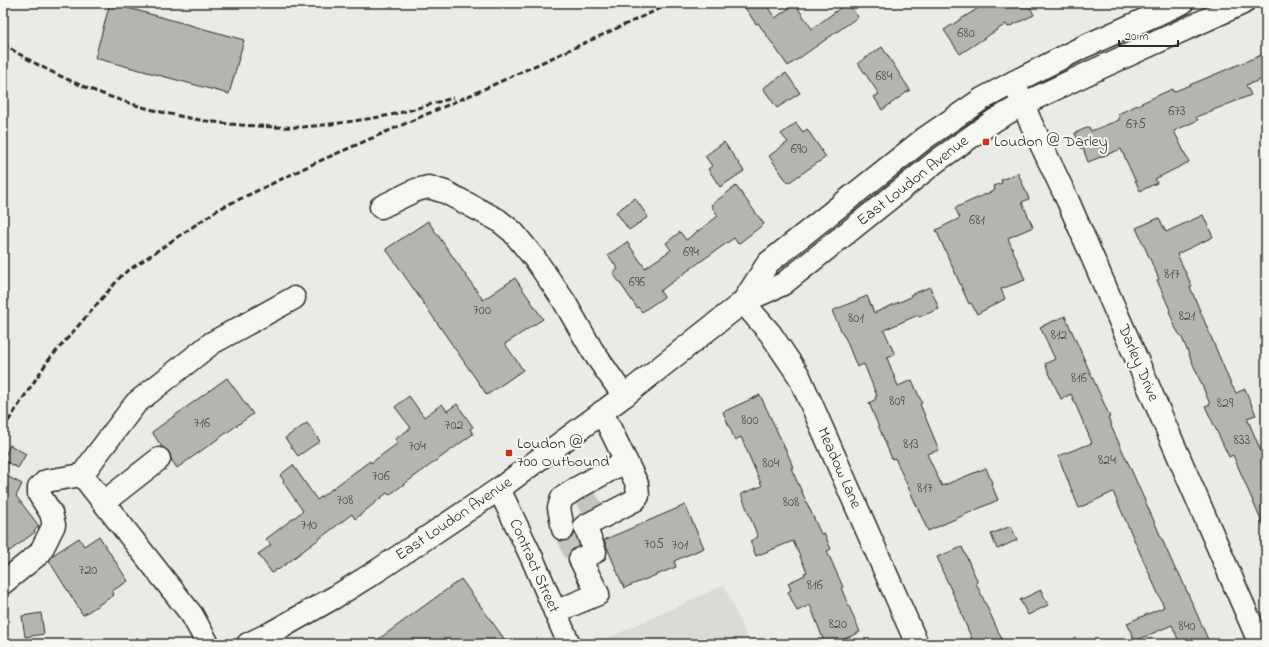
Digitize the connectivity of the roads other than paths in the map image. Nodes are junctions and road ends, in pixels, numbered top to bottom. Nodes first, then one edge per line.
1 (1182, 3) edge
2 (1244, 3) edge
3 (1014, 82) junction
4 (1023, 104) junction
5 (381, 207) dead end
6 (294, 298) dead end
7 (743, 302) junction
8 (624, 396) junction
9 (602, 412) junction
10 (159, 459) dead end
11 (626, 461) junction
12 (82, 475) junction
13 (499, 489) junction
14 (104, 502) junction
15 (581, 524) junction
16 (3, 582) edge
17 (555, 612) junction
18 (208, 644) edge
19 (248, 644) edge
20 (569, 644) edge
21 (917, 644) edge
22 (1260, 644) edge

1 - 3 main road, East Loudon Avenue
2 - 4 main road, East Loudon Avenue
3 - 4 main road, Darley Drive
3 - 7 main road, East Loudon Avenue
4 - 7 main road, East Loudon Avenue
4 - 22 main road, Darley Drive
5 - 8 main road
6 - 12 main road
7 - 8 main road, East Loudon Avenue
7 - 21 main road, Meadow Lane
8 - 9 main road, East Loudon Avenue
9 - 11 main road
9 - 13 main road, East Loudon Avenue
10 - 14 main road
11 - 15 main road
11 - 15 main road
12 - 14 main road
12 - 16 main road
13 - 17 main road, Contract Street
13 - 19 main road, East Loudon Avenue
14 - 18 main road
15 - 17 main road
17 - 20 main road, Contract Street

